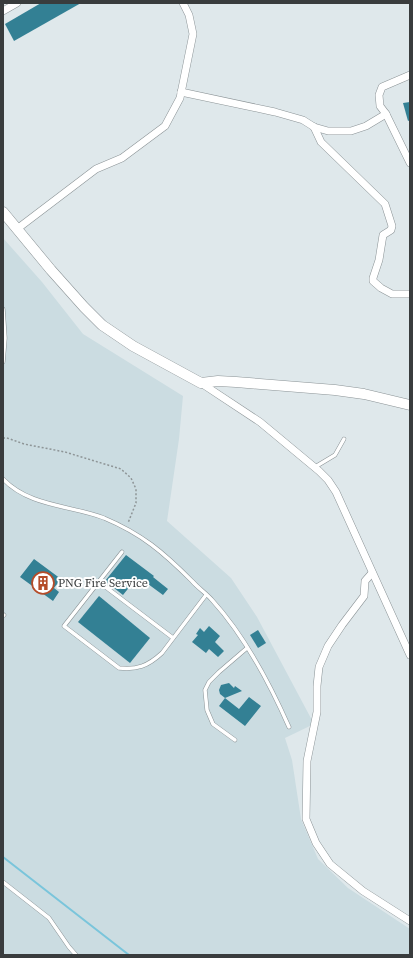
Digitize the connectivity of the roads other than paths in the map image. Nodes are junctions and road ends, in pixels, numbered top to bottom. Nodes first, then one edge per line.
1 (17, 3) edge
2 (183, 3) edge
3 (3, 11) edge
4 (410, 75) edge
5 (181, 92) junction
6 (386, 114) junction
7 (314, 127) junction
8 (410, 164) edge
9 (3, 212) edge
10 (17, 229) junction
11 (410, 294) edge
12 (3, 309) edge
13 (3, 362) edge
14 (201, 383) junction
15 (410, 405) edge
16 (344, 440) dead end
17 (314, 468) junction
18 (3, 480) edge
19 (122, 552) dead end
20 (372, 573) junction
21 (99, 582) junction
22 (206, 595) junction
23 (173, 638) junction
24 (247, 648) junction
25 (410, 655) edge
26 (290, 726) dead end
27 (235, 740) dead end
28 (3, 882) edge
29 (410, 921) edge
30 (76, 955) edge

1 - 3 street
2 - 5 street
4 - 6 street
5 - 7 street
5 - 10 street
6 - 7 street
6 - 8 street
7 - 11 street
9 - 10 street
10 - 14 street
12 - 13 lane
14 - 15 street
14 - 17 street
16 - 17 lane
17 - 20 street
18 - 22 lane
19 - 21 lane
20 - 25 street
20 - 29 street
21 - 23 lane
21 - 23 lane
22 - 23 lane
22 - 24 lane
24 - 26 lane
24 - 27 lane
28 - 30 lane

